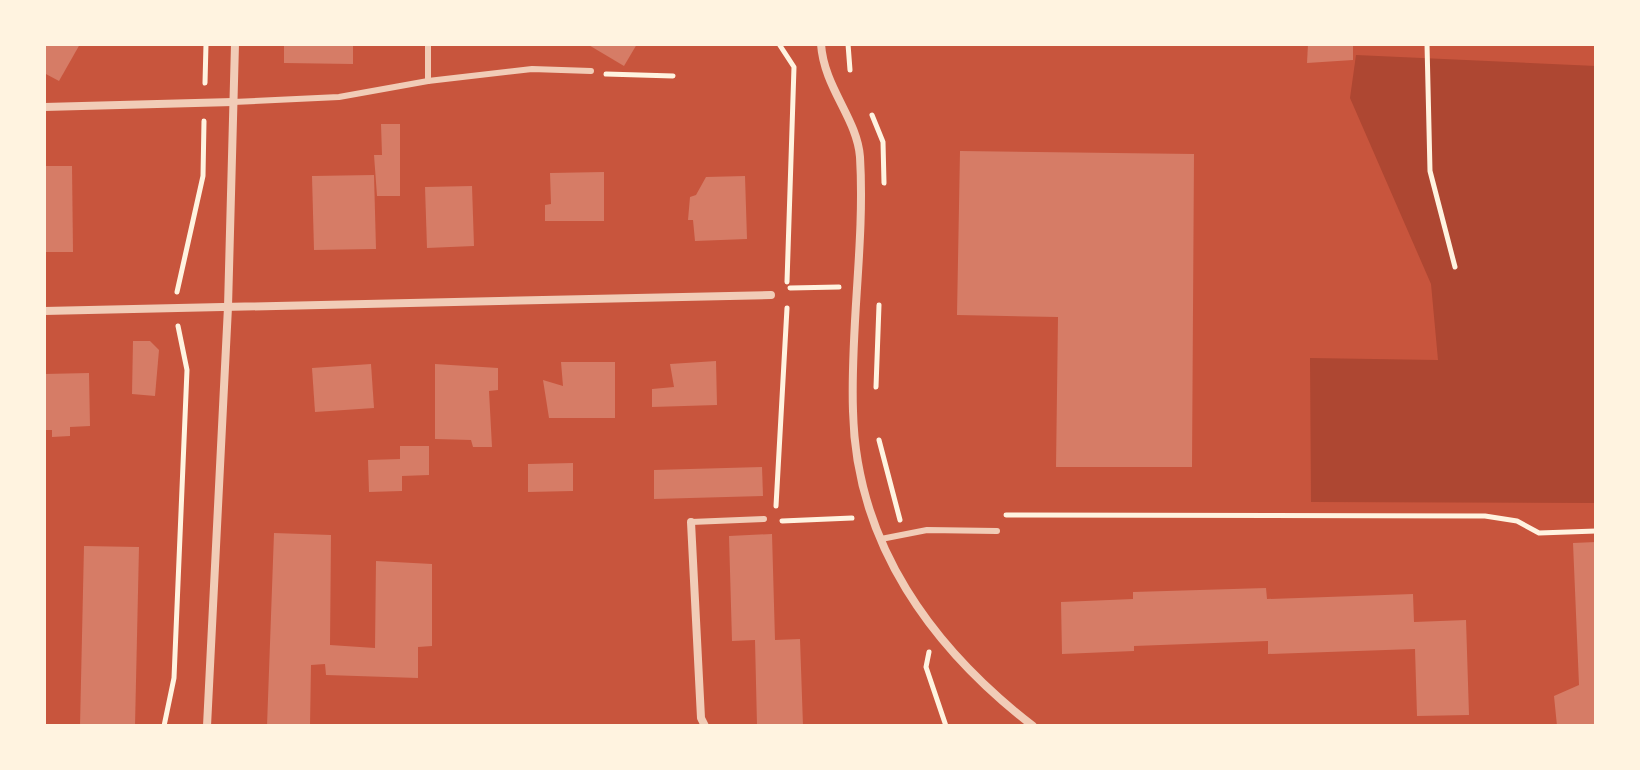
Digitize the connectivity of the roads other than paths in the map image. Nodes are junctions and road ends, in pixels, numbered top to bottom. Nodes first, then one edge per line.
1 (235, 44) edge
2 (428, 44) edge
3 (821, 44) edge
4 (591, 71) dead end
5 (428, 81) junction
6 (233, 102) junction
7 (44, 107) edge
8 (771, 295) dead end
9 (228, 307) junction
10 (44, 311) edge
11 (764, 519) dead end
12 (691, 522) joint
13 (997, 531) dead end
14 (881, 539) junction
15 (207, 726) edge
16 (705, 726) edge
17 (1033, 726) edge

1 - 6 street
2 - 5 lane
3 - 14 street
4 - 5 lane
5 - 6 lane
6 - 7 street
6 - 9 street
8 - 9 street
9 - 10 street
9 - 15 street
11 - 12 lane
12 - 16 street
13 - 14 lane
14 - 17 street

